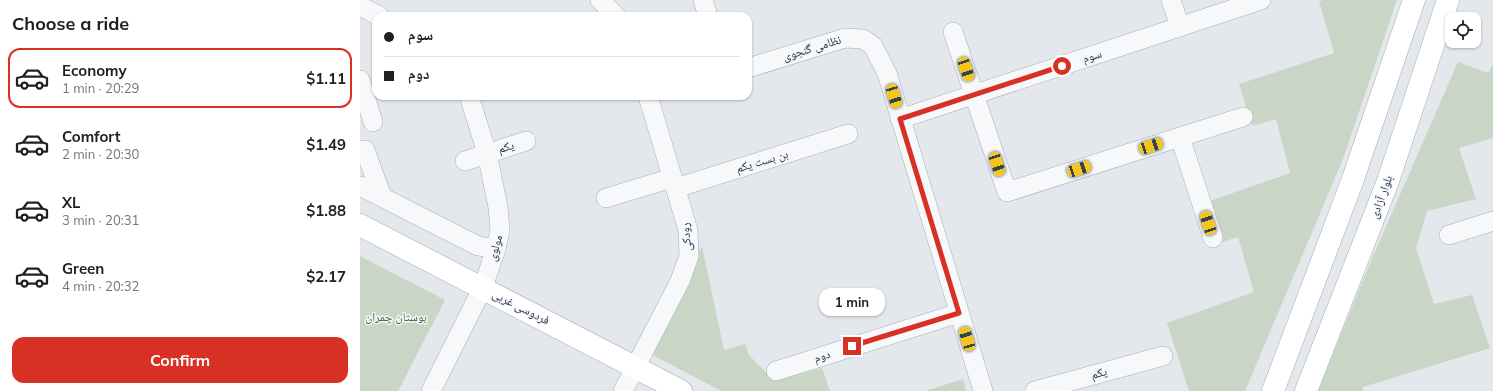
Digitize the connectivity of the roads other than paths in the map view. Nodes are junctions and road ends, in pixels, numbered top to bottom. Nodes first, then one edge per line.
1 (600, 0) edge
2 (703, 0) edge
3 (1171, 0) edge
4 (1261, 0) edge
5 (1414, 0) edge
6 (1448, 0) edge
7 (360, 6) edge
8 (372, 12) edge
9 (612, 12) edge
10 (707, 12) edge
11 (1180, 27) junction
12 (953, 32) dead end
13 (752, 67) edge
14 (360, 80) edge
15 (974, 94) junction
16 (470, 100) edge
17 (652, 100) edge
18 (1243, 117) dead end
19 (900, 119) junction
20 (373, 122) dead end
21 (848, 134) dead end
22 (1180, 137) junction
23 (526, 141) dead end
24 (360, 151) edge
25 (487, 153) junction
26 (465, 161) dead end
27 (674, 183) junction
28 (360, 186) edge
29 (382, 197) junction
30 (606, 198) dead end
31 (1493, 221) edge
32 (360, 224) edge
33 (1450, 234) dead end
34 (1213, 238) dead end
35 (496, 250) junction
36 (483, 287) junction
37 (959, 313) junction
38 (1163, 356) dead end
39 (635, 366) junction
40 (776, 370) dead end
41 (431, 391) edge
42 (623, 391) edge
43 (681, 391) edge
44 (983, 391) edge
45 (1035, 391) edge
46 (1272, 391) edge
47 (1306, 391) edge

1 - 9 street
2 - 10 street
3 - 11 street
4 - 11 street, سوم
5 - 46 main road
6 - 47 main road, بلوار آزادی
7 - 8 street
11 - 15 street, سوم
12 - 15 street
13 - 19 street, نظامی گنجوی
14 - 20 street
15 - 19 street, سوم
15 - 22 street
16 - 25 street, مولوی
17 - 27 street, رودکی
18 - 22 street
19 - 37 street, نظامی گنجوی
21 - 27 street, بن بست یکم
22 - 34 street
23 - 25 street, یکم
24 - 29 street
25 - 26 street
25 - 35 street, مولوی
27 - 30 street, بن بست یکم
27 - 39 street, رودکی
28 - 29 street
29 - 35 street
31 - 33 street
32 - 36 main road, فردوسی غربی
35 - 36 street, مولوی
36 - 39 main road, فردوسی غربی
36 - 41 street, مولوی
37 - 40 street, دوم
37 - 44 street, نظامی گنجوی
38 - 45 street, یکم
39 - 42 street, رودکی
39 - 43 main road, فردوسی غربی

